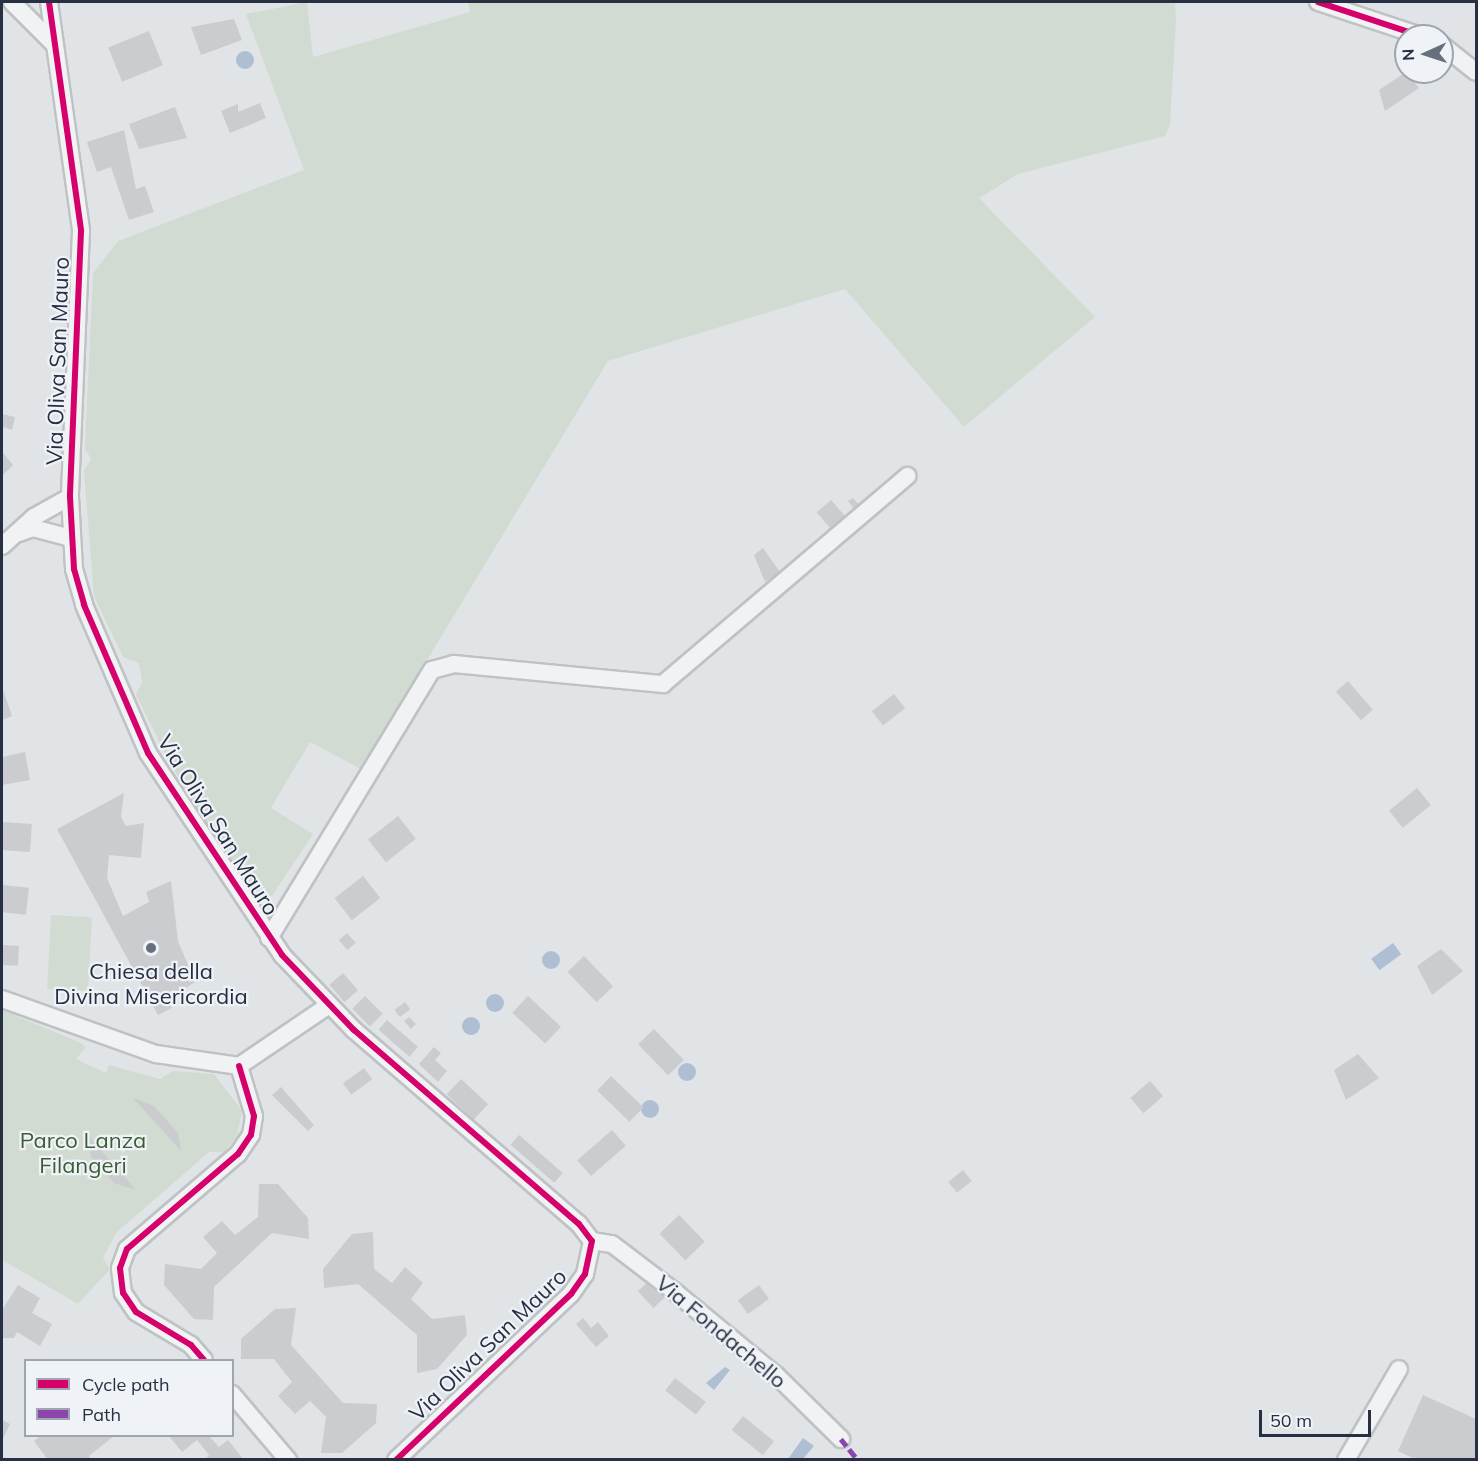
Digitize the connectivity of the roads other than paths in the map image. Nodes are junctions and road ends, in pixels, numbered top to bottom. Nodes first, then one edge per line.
1 (12, 2) edge
2 (48, 2) edge
3 (1318, 2) edge
4 (1394, 27) edge
5 (54, 44) junction
6 (1454, 55) edge
7 (1476, 72) edge
8 (907, 476) dead end
9 (70, 497) junction
10 (15, 534) junction
11 (71, 538) junction
12 (2, 546) edge
13 (269, 938) junction
14 (2, 999) edge
15 (328, 1005) junction
16 (239, 1066) junction
17 (592, 1241) junction
18 (203, 1359) edge
19 (1399, 1370) dead end
20 (234, 1396) edge
21 (841, 1439) dead end
22 (288, 1460) edge
23 (396, 1460) edge
24 (1346, 1460) edge

1 - 5 street
2 - 5 street, Via Oliva San Mauro
3 - 4 street
5 - 9 street, Via Oliva San Mauro
6 - 7 street
8 - 13 street
9 - 10 street
9 - 11 street, Via Oliva San Mauro
10 - 11 street
10 - 12 street
11 - 13 street, Via Oliva San Mauro
13 - 15 street, Via Oliva San Mauro
14 - 16 street
15 - 16 street
15 - 17 street, Via Oliva San Mauro
16 - 18 street
17 - 21 street, Via Fondachello
17 - 23 street, Via Oliva San Mauro
19 - 24 street
20 - 22 street

